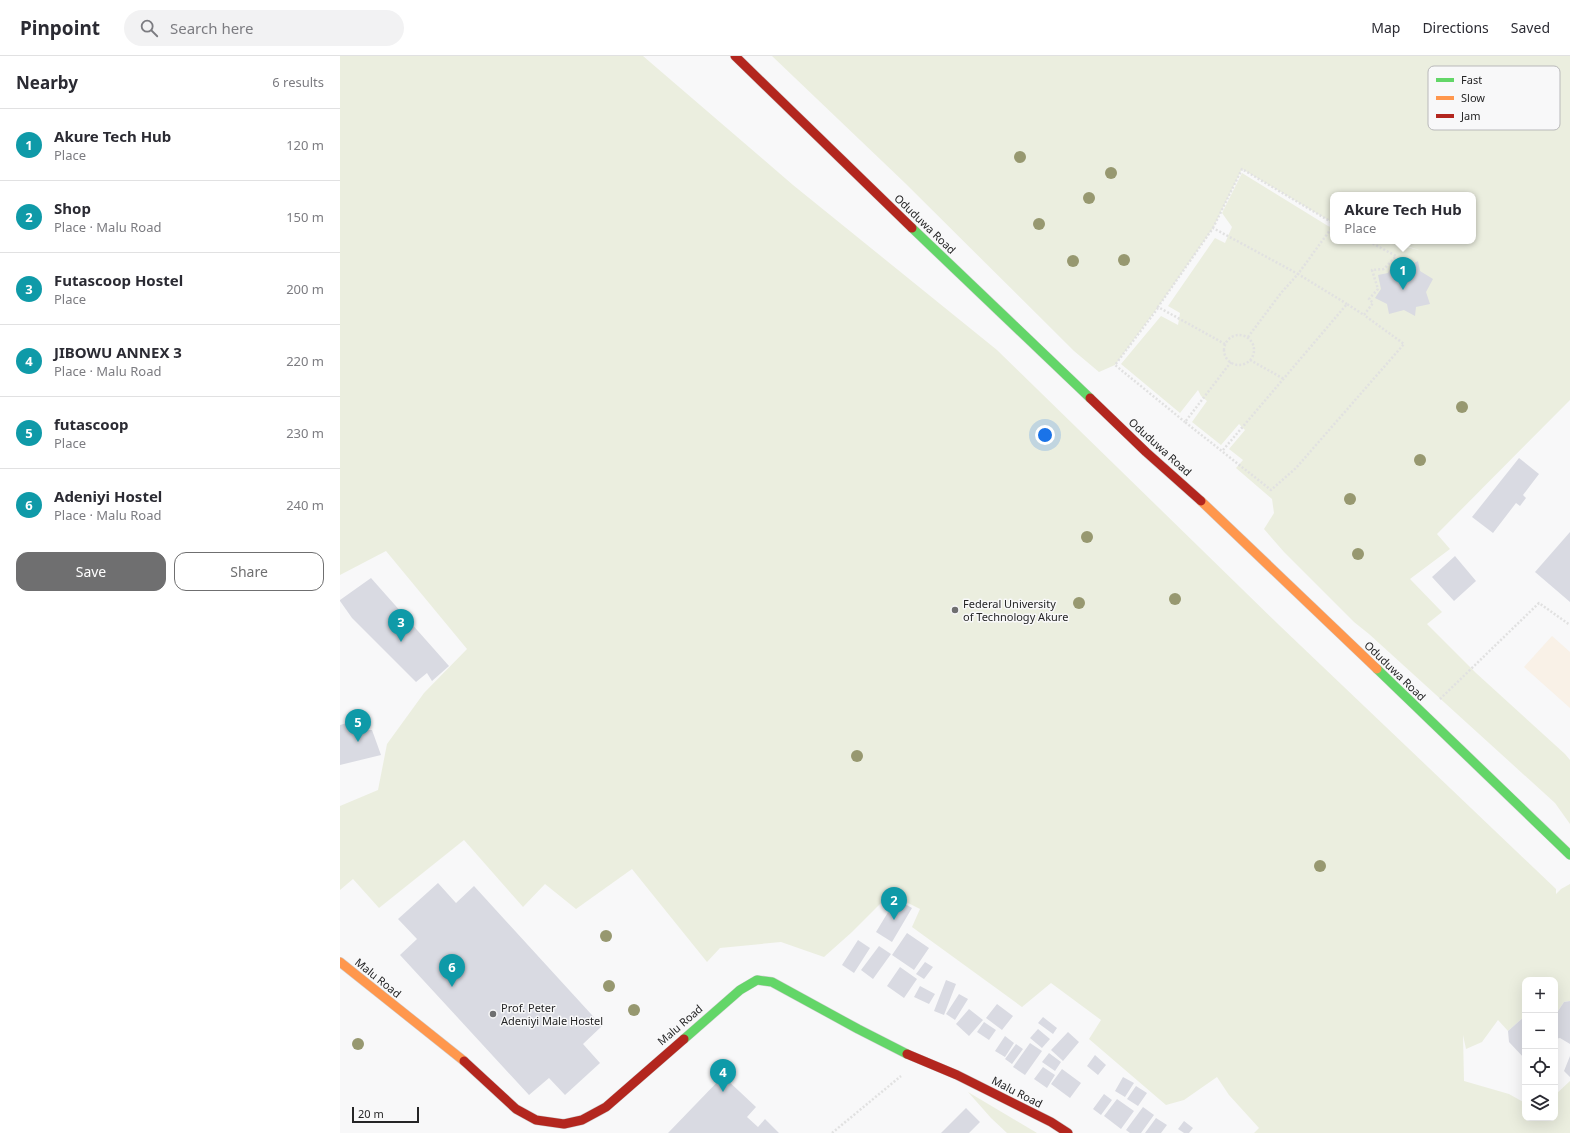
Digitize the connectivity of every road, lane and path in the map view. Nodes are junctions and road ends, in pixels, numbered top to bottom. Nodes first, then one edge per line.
1 (735, 56) edge
2 (1330, 221) edge
3 (1213, 228) junction
4 (1330, 230) edge
5 (1374, 244) edge
6 (1298, 274) junction
7 (1347, 304) junction
8 (1158, 308) junction
9 (1364, 314) junction
10 (1248, 337) junction
11 (1226, 344) junction
12 (1250, 360) junction
13 (1231, 362) junction
14 (1284, 379) junction
15 (1185, 422) junction
16 (1223, 450) junction
17 (1570, 625) edge
18 (1424, 715) junction
19 (1570, 855) edge
20 (340, 962) edge
21 (920, 1060) junction
22 (832, 1133) edge
23 (1068, 1133) edge

1 - 18 street, Oduduwa Road
2 - 3 path
3 - 6 path
3 - 8 path
4 - 6 path
5 - 9 path
6 - 7 path
6 - 10 path
7 - 9 path
7 - 14 path
8 - 11 path
8 - 15 path
9 - 16 path
10 - 11 path
10 - 12 path
11 - 13 path
12 - 13 path
12 - 14 path
13 - 15 path
14 - 16 path
15 - 16 path
17 - 18 path
18 - 19 street, Oduduwa Road
20 - 21 street, Malu Road
21 - 22 path
21 - 23 street, Malu Road

